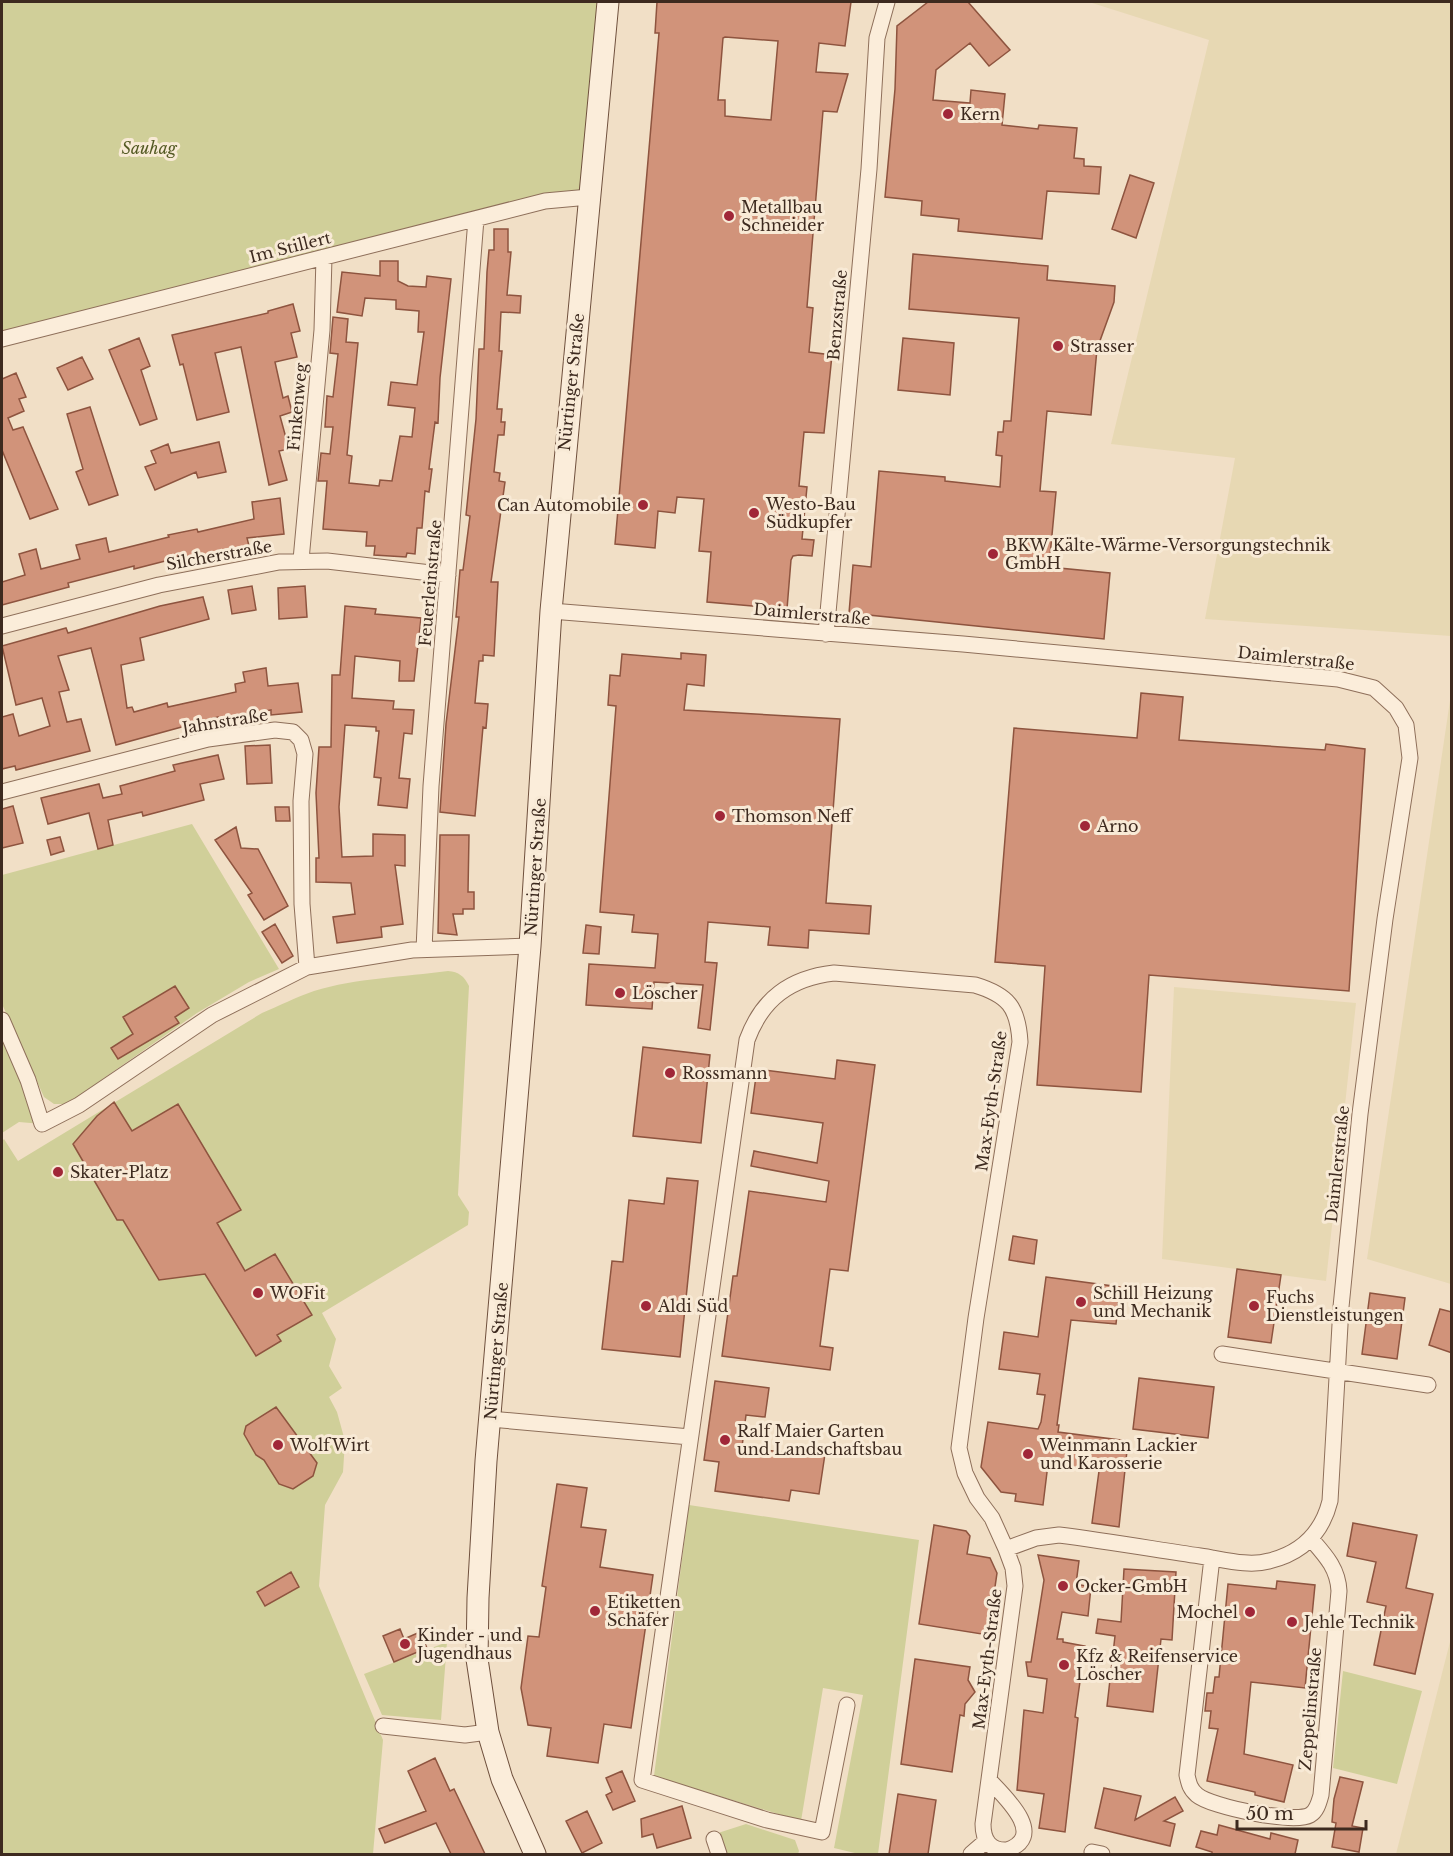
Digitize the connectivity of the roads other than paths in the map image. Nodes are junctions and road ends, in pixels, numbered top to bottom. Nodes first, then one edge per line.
1 (608, 2) edge
2 (887, 2) edge
3 (589, 197) junction
4 (476, 219) junction
5 (324, 257) junction
6 (2, 339) edge
7 (302, 561) junction
8 (448, 575) junction
9 (551, 611) junction
10 (2, 626) edge
11 (826, 634) junction
12 (2, 792) edge
13 (530, 946) junction
14 (424, 950) junction
15 (307, 967) junction
16 (2, 1020) edge
17 (1222, 1354) dead end
18 (1338, 1372) junction
19 (1428, 1385) dead end
20 (490, 1419) junction
21 (690, 1437) junction
22 (1312, 1540) junction
23 (1006, 1549) junction
24 (1212, 1558) junction
25 (847, 1705) dead end
26 (383, 1726) dead end
27 (488, 1732) junction
28 (989, 1780) junction
29 (714, 1839) dead end
30 (986, 1841) junction
31 (535, 1854) edge
32 (719, 1854) edge
33 (971, 1854) edge

1 - 3 main road, Nürtinger Straße
2 - 11 street, Benzstraße
3 - 4 street, Im Stillert
3 - 9 main road, Nürtinger Straße
4 - 5 street, Im Stillert
4 - 8 street, Feuerleinstraße
5 - 6 street, Im Stillert
5 - 7 street, Finkenweg
7 - 8 street, Silcherstraße
7 - 10 street, Silcherstraße
8 - 14 street, Feuerleinstraße
9 - 11 street, Daimlerstraße
9 - 13 main road, Nürtinger Straße
11 - 18 street, Daimlerstraße
12 - 15 street, Jahnstraße
13 - 14 street
13 - 20 main road, Nürtinger Straße
14 - 15 street
15 - 16 street
17 - 18 street
18 - 19 street
18 - 22 street, Daimlerstraße
20 - 21 street
20 - 27 main road, Nürtinger Straße
21 - 23 street, Max-Eyth-Straße
21 - 25 street, Max-Eyth-Straße
22 - 24 street
22 - 24 street, Zeppelinstraße
23 - 24 street
23 - 28 street, Max-Eyth-Straße
26 - 27 street
27 - 31 main road, Nürtinger Straße
28 - 30 street, Max-Eyth-Straße
28 - 30 street
29 - 32 street
30 - 33 street

